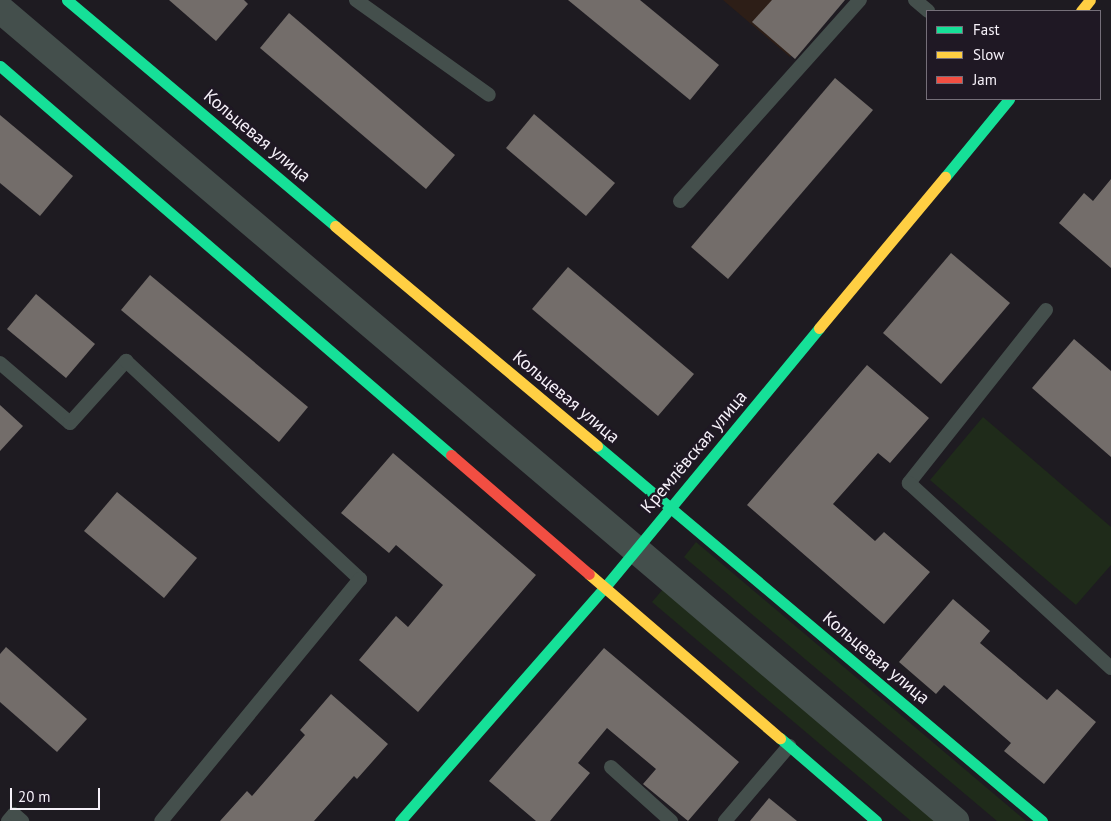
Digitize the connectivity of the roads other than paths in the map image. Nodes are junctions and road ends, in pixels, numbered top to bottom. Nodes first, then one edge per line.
1 (67, 0) edge
2 (356, 0) edge
3 (860, 0) edge
4 (915, 0) edge
5 (1090, 0) edge
6 (0, 9) edge
7 (927, 10) edge
8 (1082, 10) edge
9 (0, 66) edge
10 (489, 95) dead end
11 (1008, 100) edge
12 (680, 201) dead end
13 (1046, 310) dead end
14 (0, 363) edge
15 (670, 508) junction
16 (635, 550) junction
17 (605, 587) junction
18 (1111, 668) edge
19 (789, 746) junction
20 (611, 767) dead end
21 (8, 821) edge
22 (22, 821) edge
23 (161, 821) edge
24 (400, 821) edge
25 (671, 821) edge
26 (724, 821) edge
27 (876, 821) edge
28 (954, 821) edge
29 (1042, 821) edge

1 - 15 main road, Кольцевая улица
2 - 10 lane
3 - 12 lane
4 - 7 lane
5 - 8 main road
6 - 16 street
9 - 17 main road
11 - 15 main road, Кремлёвская улица
13 - 18 lane
14 - 23 lane
15 - 16 main road, Кремлёвская улица
15 - 29 main road, Кольцевая улица
16 - 17 main road, Кремлёвская улица
16 - 28 street
17 - 19 main road
17 - 24 main road, Кремлёвская улица
19 - 26 lane
19 - 27 main road
20 - 25 lane
21 - 22 lane

